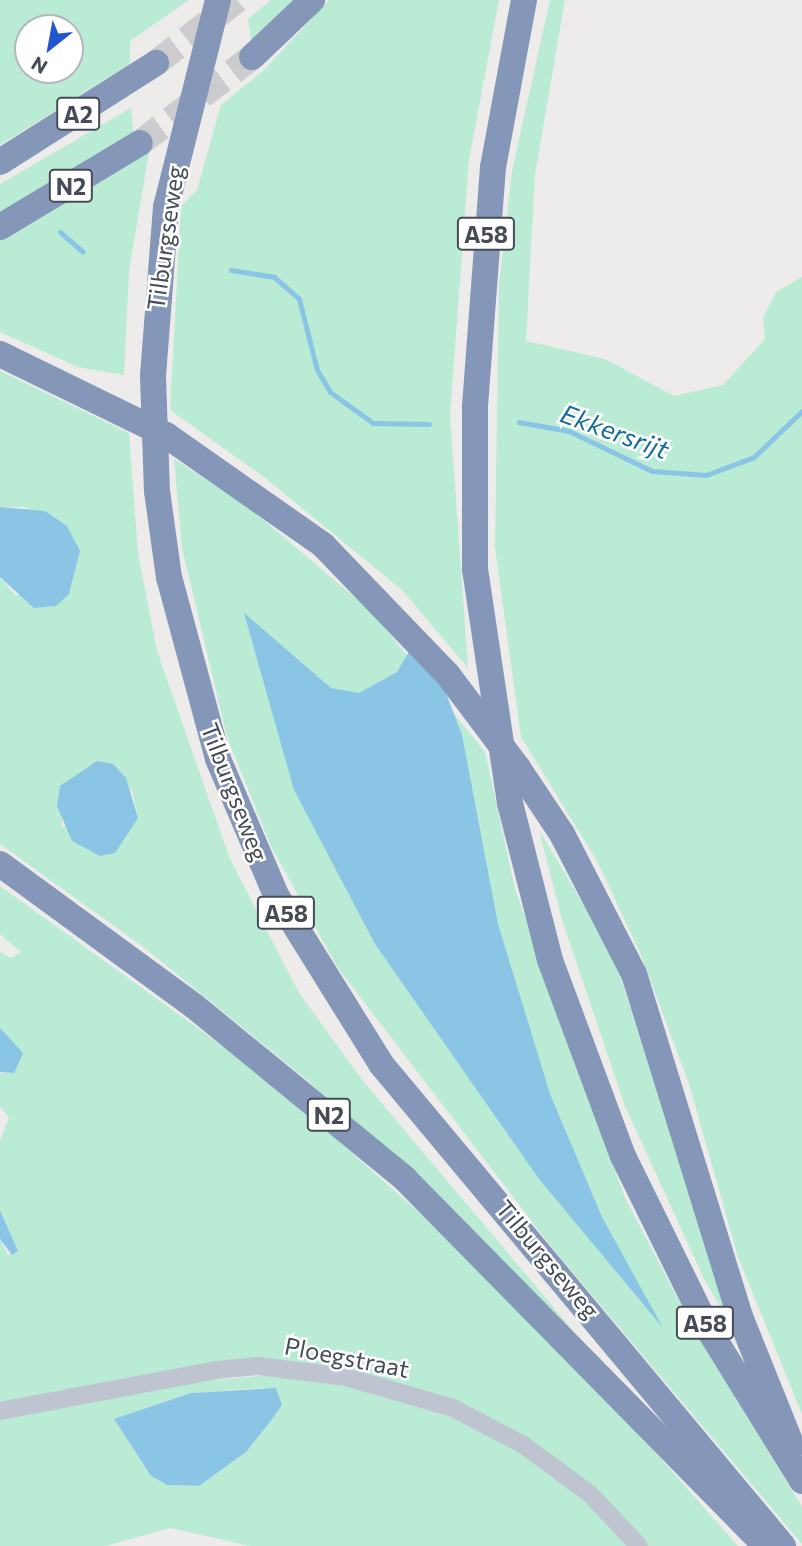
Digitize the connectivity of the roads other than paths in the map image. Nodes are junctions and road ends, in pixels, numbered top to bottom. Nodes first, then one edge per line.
1 (218, 0) edge
2 (312, 0) edge
3 (524, 0) edge
4 (252, 57) tunnel mouth
5 (156, 63) tunnel mouth
6 (140, 143) tunnel mouth
7 (0, 162) edge
8 (0, 227) edge
9 (0, 354) edge
10 (0, 864) edge
11 (0, 1410) edge
12 (802, 1474) edge
13 (802, 1481) edge
14 (639, 1546) edge
15 (767, 1546) edge
16 (783, 1546) edge

1 - 16 highway, Tilburgseweg / A58
2 - 4 highway
3 - 13 highway, A58
5 - 7 highway, A2
6 - 8 highway, N2
9 - 12 highway, A58
10 - 15 highway, N2
11 - 14 street, Ploegstraat

